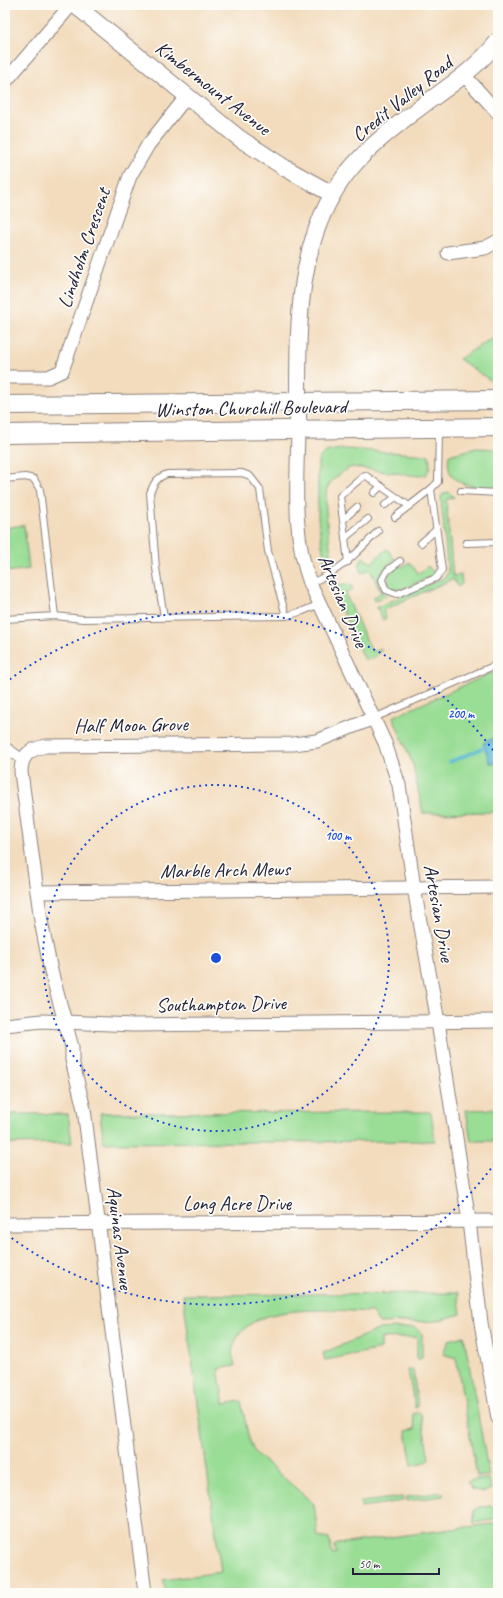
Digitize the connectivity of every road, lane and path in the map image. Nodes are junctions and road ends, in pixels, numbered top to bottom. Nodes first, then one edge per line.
1 (71, 5) edge
2 (76, 5) edge
3 (498, 41) edge
4 (465, 76) junction
5 (5, 82) edge
6 (188, 96) junction
7 (498, 113) edge
8 (332, 194) junction
9 (498, 241) edge
10 (448, 253) dead end
11 (5, 377) edge
12 (498, 400) edge
13 (298, 402) junction
14 (5, 405) edge
15 (498, 427) edge
16 (439, 428) junction
17 (298, 430) junction
18 (5, 434) edge
19 (5, 479) edge
20 (381, 486) junction
21 (431, 490) junction
22 (461, 491) dead end
23 (374, 493) dead end
24 (498, 493) edge
25 (396, 497) junction
26 (385, 505) dead end
27 (409, 506) junction
28 (357, 507) dead end
29 (395, 517) dead end
30 (368, 519) dead end
31 (342, 520) junction
32 (436, 530) junction
33 (378, 532) dead end
34 (345, 538) junction
35 (498, 542) edge
36 (420, 543) dead end
37 (466, 543) dead end
38 (400, 561) dead end
39 (348, 562) junction
40 (310, 583) junction
41 (320, 604) junction
42 (55, 616) junction
43 (286, 616) junction
44 (164, 617) junction
45 (5, 618) edge
46 (498, 664) edge
47 (374, 718) junction
48 (5, 747) edge
49 (23, 760) junction
50 (498, 887) edge
51 (414, 888) junction
52 (37, 892) junction
53 (498, 1021) edge
54 (66, 1022) junction
55 (438, 1022) junction
56 (5, 1025) edge
57 (469, 1221) junction
58 (498, 1221) edge
59 (97, 1223) junction
60 (5, 1224) edge
61 (493, 1365) edge
62 (498, 1418) edge
63 (145, 1593) edge

1 - 5 street
2 - 6 street, Kimbermount Avenue
3 - 4 street, Credit Valley Road
4 - 7 street
4 - 8 street, Credit Valley Road
6 - 8 street, Kimbermount Avenue
6 - 11 street, Lindholm Crescent
8 - 13 street, Credit Valley Road
9 - 10 street
12 - 13 main road, Winston Churchill Boulevard
13 - 14 main road, Winston Churchill Boulevard
13 - 17 street, Credit Valley Road
15 - 16 main road, Winston Churchill Boulevard
16 - 17 main road, Winston Churchill Boulevard
16 - 21 lane
17 - 18 main road, Winston Churchill Boulevard
17 - 40 street, Artesian Drive
19 - 42 lane
20 - 23 lane
20 - 25 lane
20 - 31 lane
21 - 27 lane
21 - 32 lane
22 - 24 lane
25 - 26 lane
25 - 27 lane
27 - 29 lane
28 - 31 lane
30 - 34 lane
31 - 34 lane
32 - 36 lane
32 - 38 lane
33 - 39 lane
34 - 39 lane
35 - 37 lane
39 - 40 lane
40 - 41 street, Artesian Drive
41 - 43 lane
41 - 47 street, Artesian Drive
42 - 44 lane
42 - 45 lane
43 - 44 lane
43 - 44 lane
46 - 47 lane
47 - 49 street, Half Moon Grove
47 - 51 street, Artesian Drive
48 - 49 street
49 - 52 street
50 - 51 street, Marble Arch Mews
51 - 52 street, Marble Arch Mews
51 - 55 street, Artesian Drive
52 - 54 street, Aquinas Avenue
53 - 55 street, Southampton Drive
54 - 55 street, Southampton Drive
54 - 56 street, Southampton Drive
54 - 59 street, Aquinas Avenue
55 - 57 street, Artesian Drive
57 - 58 street, Long Acre Drive
57 - 59 street, Long Acre Drive
57 - 61 street, Artesian Drive
59 - 60 street, Long Acre Drive
59 - 63 street, Aquinas Avenue
61 - 62 street, Artesian Drive

